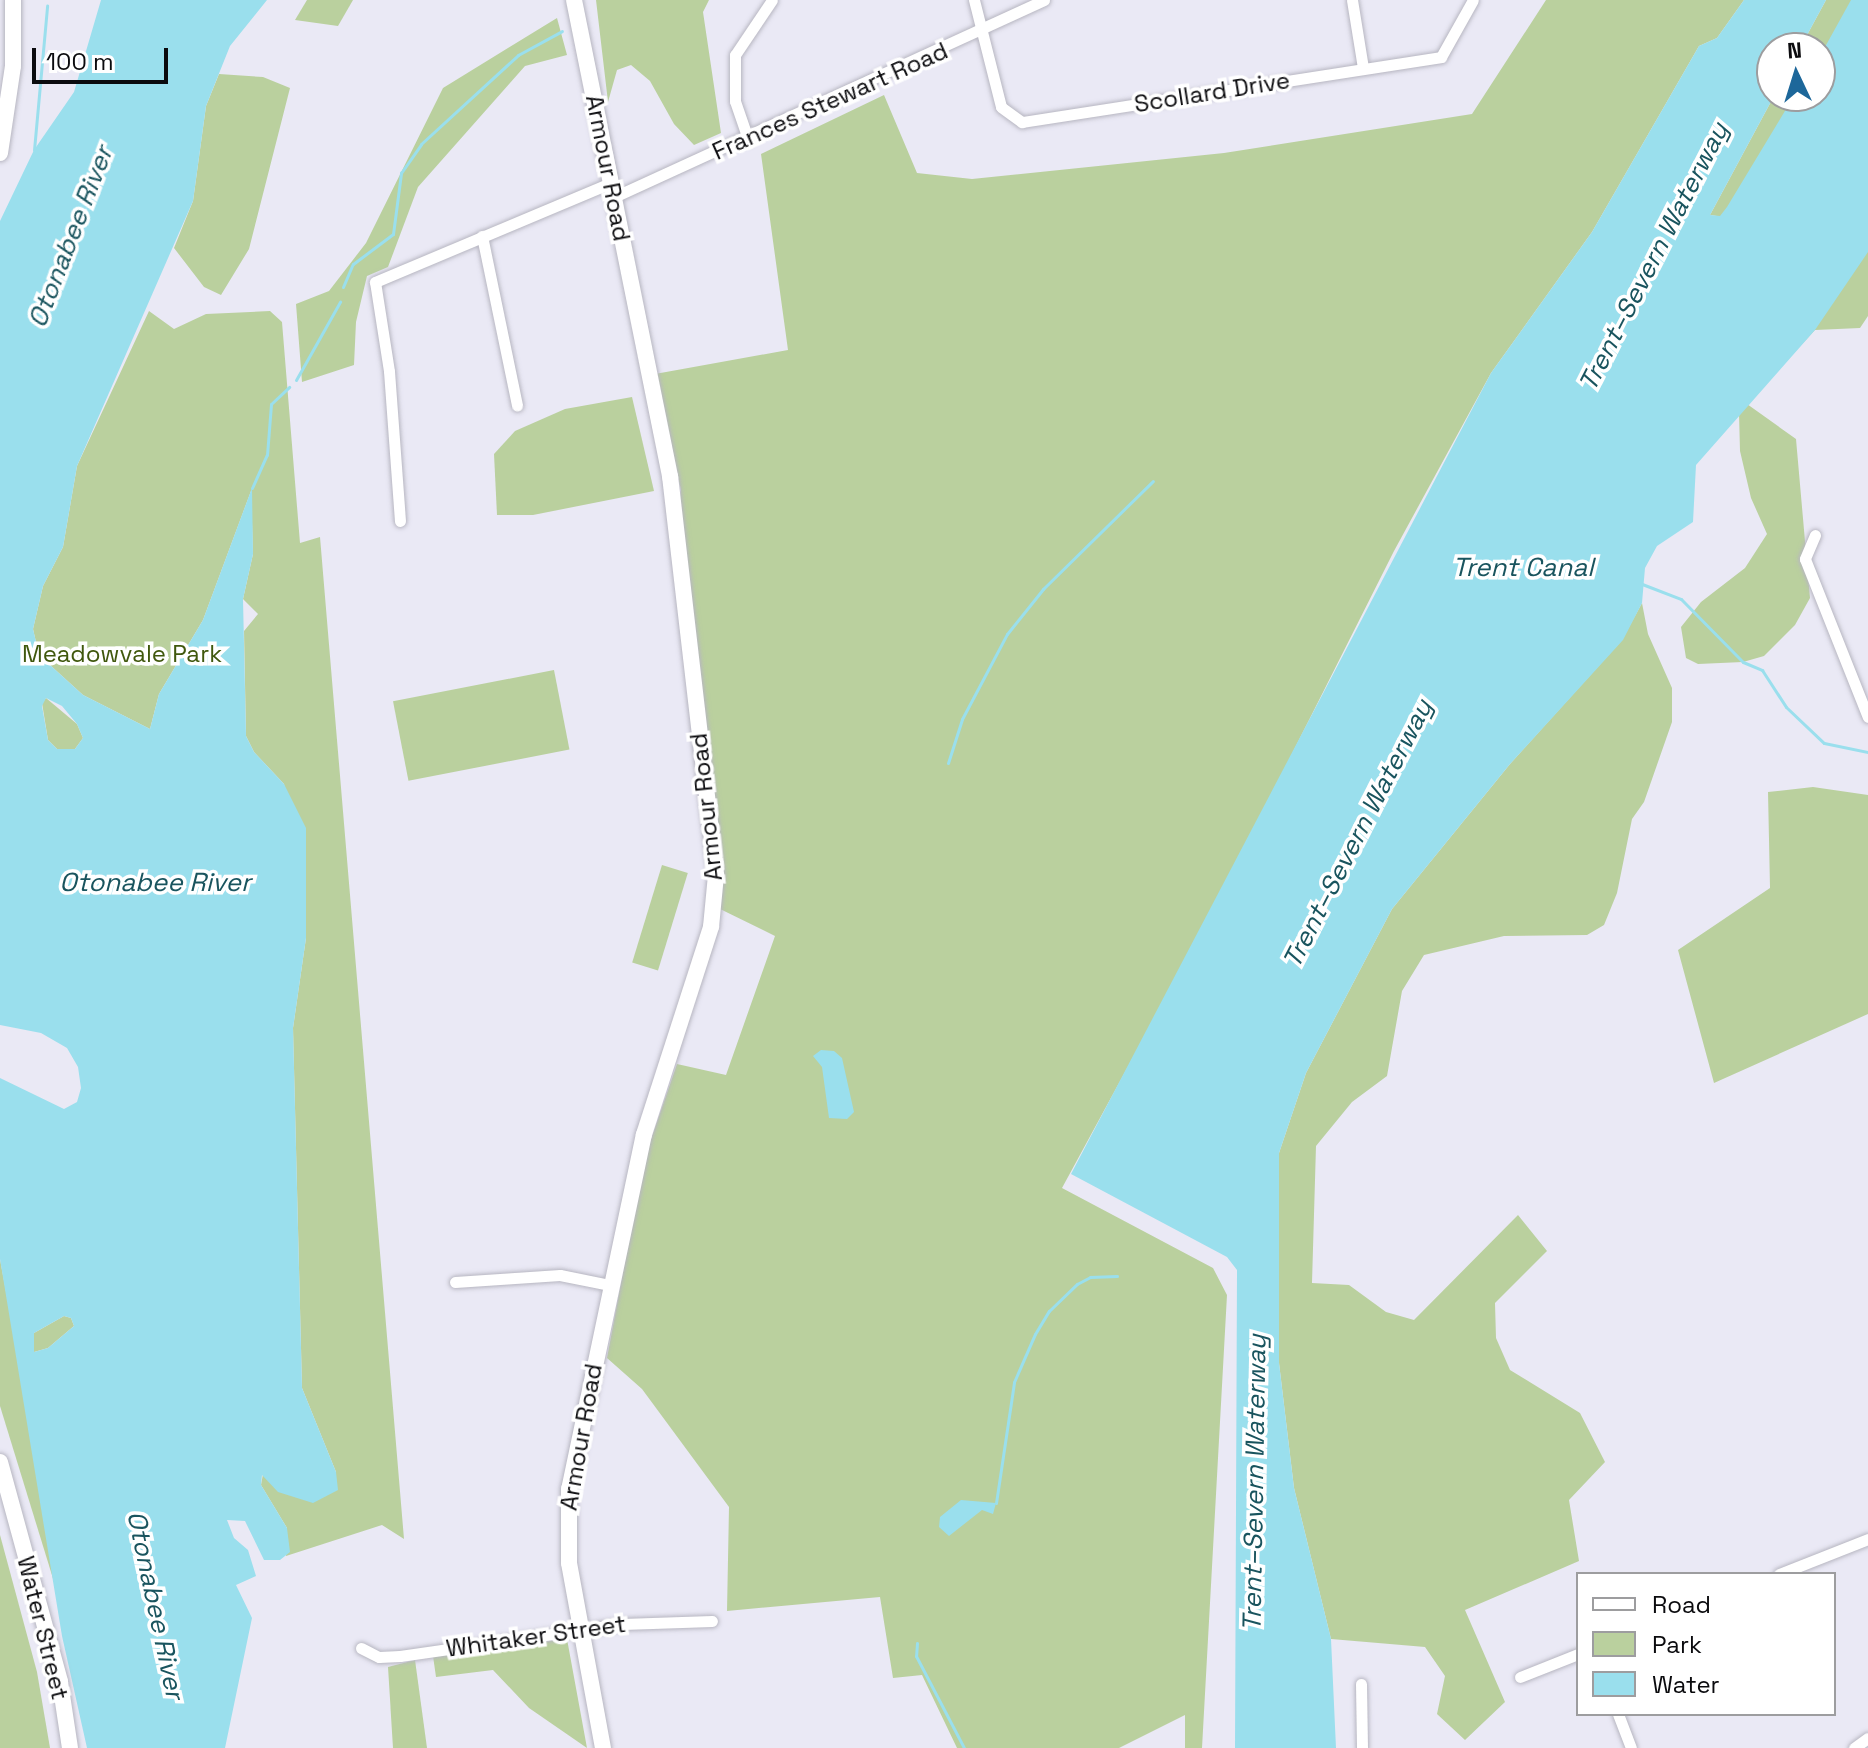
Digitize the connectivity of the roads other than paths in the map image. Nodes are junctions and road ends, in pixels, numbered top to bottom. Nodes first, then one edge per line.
1 (13, 0) edge
2 (574, 0) edge
3 (772, 0) edge
4 (974, 0) edge
5 (1044, 0) edge
6 (1352, 0) edge
7 (1473, 0) edge
8 (983, 32) junction
9 (1363, 68) junction
10 (748, 139) junction
11 (0, 153) edge
12 (613, 190) junction
13 (482, 236) junction
14 (517, 405) dead end
15 (400, 521) dead end
16 (1815, 535) dead end
17 (1868, 717) edge
18 (455, 1282) dead end
19 (609, 1285) junction
20 (0, 1463) edge
21 (1868, 1539) edge
22 (1784, 1572) edge
23 (712, 1621) dead end
24 (582, 1631) junction
25 (361, 1648) dead end
26 (1576, 1655) edge
27 (1520, 1677) dead end
28 (1361, 1684) dead end
29 (1619, 1716) edge
30 (1868, 1738) edge
31 (70, 1748) edge
32 (603, 1748) edge
33 (1362, 1748) edge
34 (1631, 1748) edge
35 (1854, 1748) edge

1 - 11 main road
2 - 12 main road, Armour Road
3 - 10 street
4 - 8 street, Scollard Drive
5 - 8 street, Frances Stewart Road
6 - 9 street
7 - 9 street, Scollard Drive
8 - 9 street, Scollard Drive
8 - 10 street, Frances Stewart Road
10 - 12 street, Frances Stewart Road
12 - 13 street, Frances Stewart Road
12 - 19 main road, Armour Road
13 - 14 street
13 - 15 street, Frances Stewart Road
16 - 17 street
18 - 19 street
19 - 24 main road, Armour Road
20 - 31 main road, Water Street
21 - 22 street
23 - 24 street, Whitaker Street
24 - 25 street, Whitaker Street
24 - 32 main road, Armour Road
26 - 27 street
28 - 33 street
29 - 34 street
30 - 35 street

